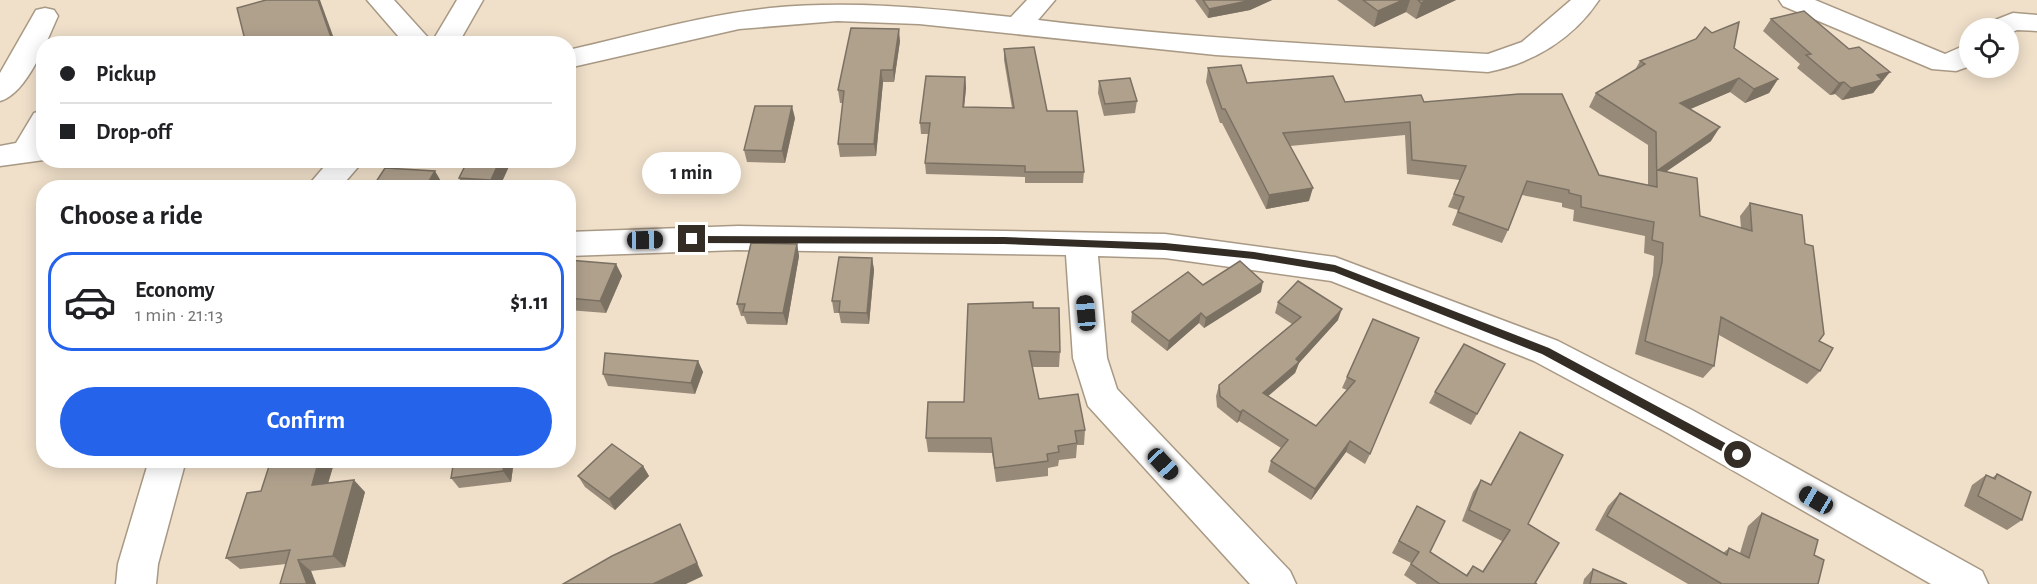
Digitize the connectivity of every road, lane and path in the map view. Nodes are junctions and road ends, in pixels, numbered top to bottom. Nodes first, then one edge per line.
1 (380, 0) edge
2 (470, 0) edge
3 (1042, 0) edge
4 (1586, 0) edge
5 (1792, 0) edge
6 (740, 10) edge
7 (45, 16) dead end
8 (2019, 22) edge
9 (2037, 23) edge
10 (1016, 28) junction
11 (40, 36) edge
12 (413, 36) edge
13 (449, 36) edge
14 (36, 49) edge
15 (576, 57) edge
16 (1959, 60) edge
17 (31, 67) edge
18 (0, 92) edge
19 (36, 133) edge
20 (23, 153) edge
21 (341, 168) edge
22 (329, 180) edge
23 (576, 243) edge
24 (1081, 244) junction
25 (166, 468) edge
26 (136, 584) edge
27 (1276, 584) edge
28 (1968, 584) edge

1 - 12 street
2 - 13 street
3 - 10 street
4 - 10 street
5 - 16 street
6 - 10 street
6 - 15 street
7 - 11 street
8 - 9 street
14 - 17 street
17 - 18 street
19 - 20 street
21 - 22 street
23 - 24 street
24 - 27 street
24 - 28 street
25 - 26 street

